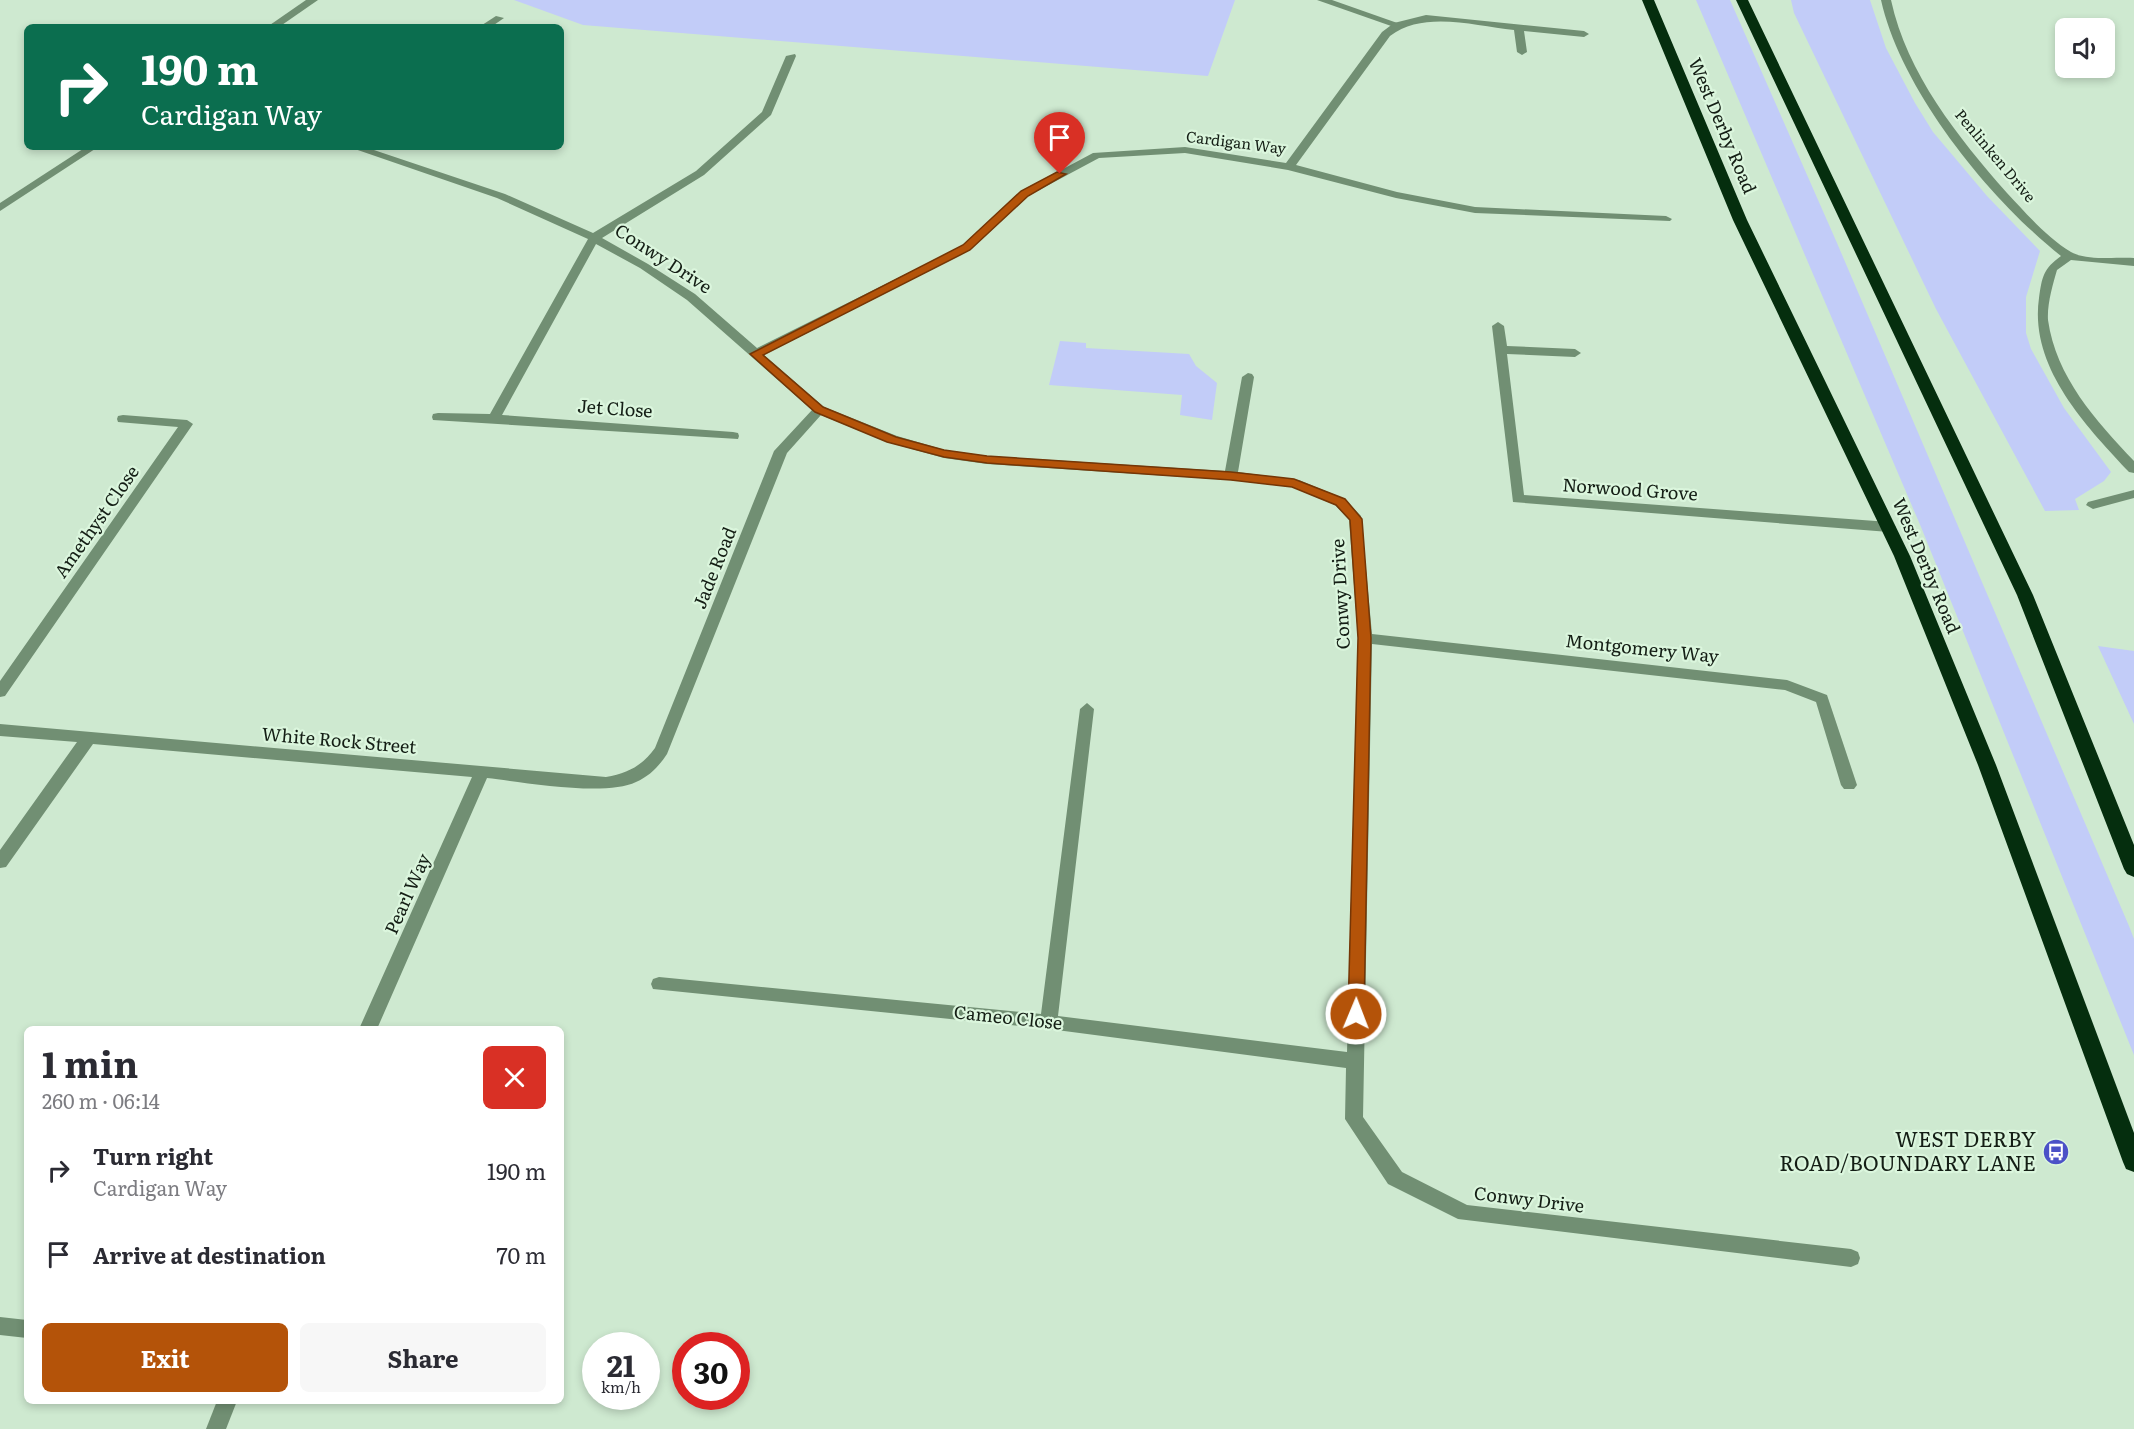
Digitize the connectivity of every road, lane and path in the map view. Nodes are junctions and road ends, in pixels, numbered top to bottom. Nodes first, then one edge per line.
1 (313, 0) edge
2 (1322, 0) edge
3 (1648, 0) edge
4 (1742, 0) edge
5 (1886, 0) edge
6 (499, 18) dead end
7 (277, 24) edge
8 (491, 24) edge
9 (1398, 26) junction
10 (1519, 27) junction
11 (1584, 34) dead end
12 (1522, 52) dead end
13 (791, 56) dead end
14 (88, 150) edge
15 (363, 150) edge
16 (1289, 166) junction
17 (0, 208) edge
18 (1666, 219) dead end
19 (594, 238) junction
20 (2068, 256) junction
21 (2134, 262) edge
22 (1498, 326) dead end
23 (1501, 350) junction
24 (1575, 353) dead end
25 (755, 354) junction
26 (1248, 377) dead end
27 (819, 410) junction
28 (438, 417) dead end
29 (494, 418) junction
30 (123, 419) dead end
31 (733, 436) dead end
32 (2134, 469) edge
33 (1231, 476) junction
34 (2134, 494) edge
35 (2093, 505) dead end
36 (1889, 527) junction
37 (1365, 638) junction
38 (0, 692) edge
39 (1087, 709) dead end
40 (0, 730) edge
41 (89, 738) junction
42 (662, 750) joint
43 (482, 774) junction
44 (1849, 785) dead end
45 (0, 862) edge
46 (2134, 869) edge
47 (659, 984) dead end
48 (1049, 1022) junction
49 (369, 1026) edge
50 (1355, 1061) junction
51 (2134, 1162) edge
52 (1851, 1258) dead end
53 (0, 1326) edge
54 (24, 1329) edge
55 (226, 1404) edge
56 (216, 1429) edge

1 - 7 street
2 - 9 street
3 - 36 highway, West Derby Road
4 - 46 highway
5 - 20 street, Penlinken Drive
6 - 8 street
9 - 10 street, Cardigan Way
9 - 16 street, Cardigan Way
10 - 11 street, Cardigan Way
10 - 12 street
13 - 19 street
14 - 17 street
15 - 19 street, Conwy Drive
16 - 18 street
16 - 25 street, Cardigan Way
19 - 25 street, Conwy Drive
19 - 29 street
20 - 21 street
20 - 32 street
22 - 23 street, Norwood Grove
23 - 24 street
23 - 36 street, Norwood Grove
25 - 27 street, Conwy Drive
26 - 33 street
27 - 33 street, Conwy Drive
27 - 42 street, Jade Road
28 - 29 street, Jet Close
29 - 31 street, Jet Close
30 - 38 street, Amethyst Close
33 - 37 street, Conwy Drive
34 - 35 street
36 - 51 highway, West Derby Road
37 - 44 street, Montgomery Way
37 - 50 street, Conwy Drive
39 - 48 street
40 - 41 street, White Rock Street
41 - 43 street, White Rock Street
41 - 45 street
42 - 43 street, White Rock Street
43 - 49 street, Pearl Way
47 - 48 street, Cameo Close
48 - 50 street, Cameo Close
50 - 52 street, Conwy Drive
53 - 54 street
55 - 56 street

